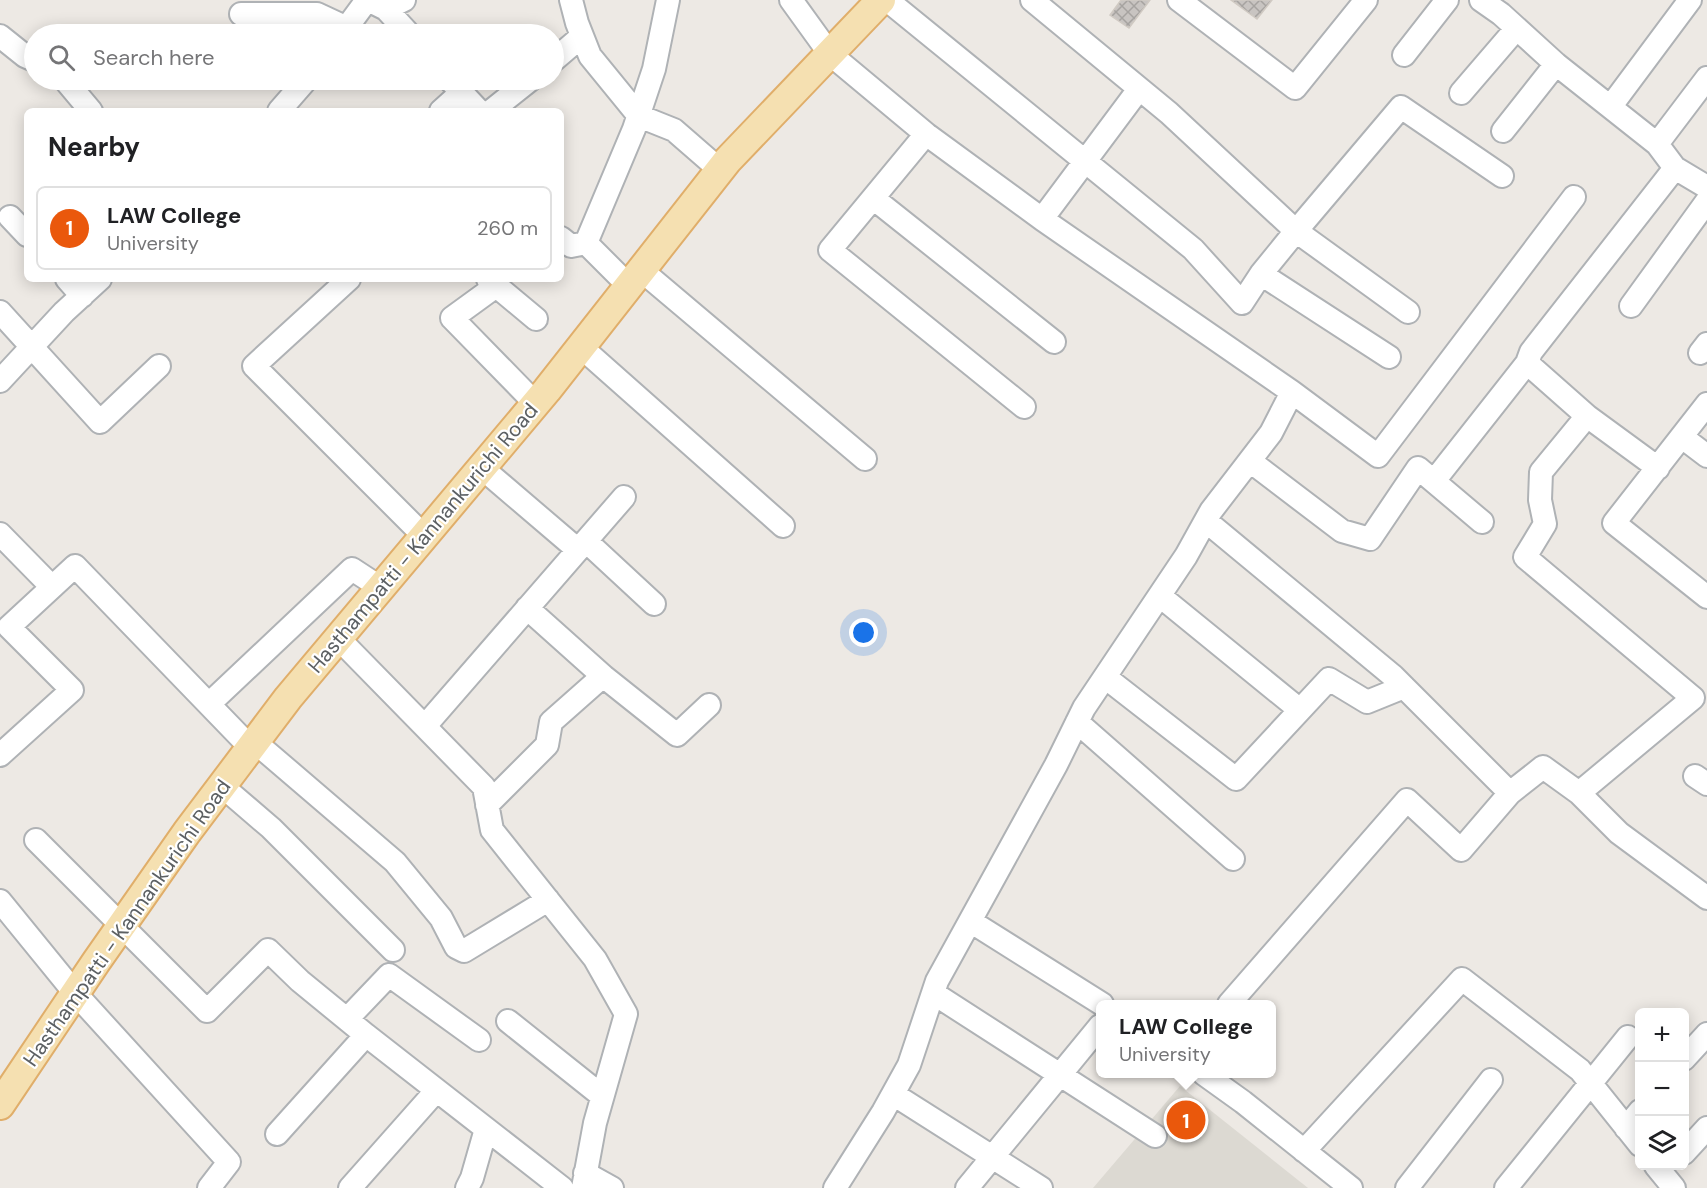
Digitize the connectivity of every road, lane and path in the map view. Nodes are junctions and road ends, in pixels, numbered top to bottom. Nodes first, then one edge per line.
1 (571, 0) edge
2 (668, 0) edge
3 (791, 0) edge
4 (881, 0) edge
5 (887, 0) edge
6 (1032, 0) edge
7 (1179, 0) edge
8 (1366, 0) edge
9 (1447, 0) edge
10 (1481, 0) edge
11 (1690, 0) edge
12 (381, 2) edge
13 (308, 7) edge
14 (241, 14) dead end
15 (1510, 14) edge
16 (334, 24) edge
17 (353, 24) edge
18 (400, 24) edge
19 (582, 36) junction
20 (2, 40) edge
21 (564, 51) edge
22 (24, 54) edge
23 (830, 54) junction
24 (1404, 55) dead end
25 (1556, 64) junction
26 (1707, 78) edge
27 (1139, 89) junction
28 (73, 90) edge
29 (297, 90) edge
30 (454, 90) edge
31 (460, 90) edge
32 (517, 90) edge
33 (1461, 93) dead end
34 (1611, 106) junction
35 (88, 108) edge
36 (282, 108) edge
37 (443, 108) edge
38 (476, 108) edge
39 (495, 108) edge
40 (639, 116) junction
41 (1503, 131) dead end
42 (926, 134) junction
43 (1657, 144) junction
44 (1084, 160) junction
45 (1676, 168) junction
46 (720, 170) junction
47 (1502, 176) dead end
48 (1707, 187) edge
49 (1574, 196) dead end
50 (873, 198) junction
51 (1707, 201) edge
52 (10, 217) dead end
53 (1042, 219) junction
54 (1296, 231) junction
55 (24, 232) edge
56 (564, 240) edge
57 (586, 243) junction
58 (1261, 274) junction
59 (635, 278) junction
60 (70, 282) edge
61 (97, 282) edge
62 (347, 282) edge
63 (492, 283) edge
64 (82, 296) junction
65 (1631, 306) dead end
66 (0, 312) edge
67 (1408, 312) dead end
68 (536, 319) dead end
69 (1054, 342) dead end
70 (32, 346) junction
71 (581, 347) junction
72 (1389, 357) dead end
73 (1527, 363) junction
74 (159, 366) dead end
75 (0, 381) edge
76 (1292, 392) junction
77 (536, 404) junction
78 (1707, 404) edge
79 (1024, 407) dead end
80 (1587, 416) junction
81 (1682, 437) junction
82 (1707, 456) edge
83 (865, 459) dead end
84 (1250, 460) junction
85 (482, 468) junction
86 (1658, 468) junction
87 (1434, 481) junction
88 (624, 497) dead end
89 (1206, 521) junction
90 (1482, 522) dead end
91 (783, 526) dead end
92 (0, 534) edge
93 (424, 536) junction
94 (582, 545) junction
95 (52, 587) junction
96 (381, 588) junction
97 (1160, 596) junction
98 (1707, 597) edge
99 (654, 604) dead end
100 (527, 608) junction
101 (3, 628) edge
102 (338, 638) junction
103 (603, 676) junction
104 (1105, 677) junction
105 (1404, 687) junction
106 (1700, 691) edge
107 (209, 704) junction
108 (709, 705) dead end
109 (1300, 710) junction
110 (1077, 723) junction
111 (425, 726) junction
112 (253, 745) junction
113 (0, 755) edge
114 (222, 786) junction
115 (1580, 792) junction
116 (1510, 793) junction
117 (487, 805) junction
118 (36, 840) dead end
119 (1233, 859) dead end
120 (1707, 898) edge
121 (548, 900) junction
122 (0, 901) edge
123 (970, 921) junction
124 (122, 925) junction
125 (393, 950) dead end
126 (75, 993) junction
127 (933, 993) junction
128 (1233, 1000) edge
129 (1096, 1001) edge
130 (347, 1019) junction
131 (508, 1021) dead end
132 (1096, 1032) edge
133 (1707, 1034) edge
134 (366, 1035) junction
135 (1628, 1037) dead end
136 (478, 1040) dead end
137 (1689, 1054) edge
138 (1059, 1075) junction
139 (1210, 1078) edge
140 (1491, 1080) dead end
141 (1590, 1083) junction
142 (436, 1091) junction
143 (893, 1094) junction
144 (602, 1096) junction
145 (0, 1105) edge
146 (1635, 1128) edge
147 (1707, 1128) edge
148 (486, 1129) junction
149 (277, 1134) dead end
150 (1155, 1136) dead end
151 (1689, 1148) edge
152 (1304, 1151) junction
153 (993, 1157) junction
154 (584, 1181) edge
155 (841, 1186) edge
156 (209, 1188) edge
157 (350, 1188) edge
158 (467, 1188) edge
159 (562, 1188) edge
160 (612, 1188) edge
161 (967, 1188) edge
162 (1041, 1188) edge
163 (1351, 1188) edge
164 (1407, 1188) edge
165 (1506, 1188) edge

1 - 19 street
2 - 40 street
3 - 23 street
4 - 23 main road, Hasthampatti - Kannankurichi Road
5 - 44 street
6 - 27 street
7 - 8 street
9 - 24 street
10 - 15 street
11 - 34 street
12 - 17 street
12 - 18 street
13 - 14 street
13 - 16 street
15 - 25 street
15 - 33 street
19 - 21 street
19 - 40 street
20 - 22 street
23 - 42 street
23 - 46 main road, Hasthampatti - Kannankurichi Road
25 - 34 street
25 - 41 street
26 - 43 street
27 - 44 street
27 - 54 street
28 - 35 street
29 - 36 street
30 - 37 street
31 - 38 street
32 - 39 street
34 - 43 street
40 - 46 street
40 - 57 street
42 - 50 street
42 - 53 street
43 - 45 street
44 - 53 street
44 - 58 street
45 - 48 street
45 - 73 street
46 - 59 main road, Hasthampatti - Kannankurichi Road
47 - 54 street
49 - 76 street
50 - 69 street
50 - 79 street
51 - 65 street
52 - 55 street
53 - 76 street
54 - 58 street
54 - 67 street
56 - 57 street
57 - 59 street
58 - 72 street
59 - 71 main road, Hasthampatti - Kannankurichi Road
59 - 83 street
60 - 64 street
61 - 64 street
62 - 93 street
63 - 68 street
63 - 77 street
64 - 70 street
66 - 70 street
70 - 74 street
70 - 75 street
71 - 77 main road, Hasthampatti - Kannankurichi Road
71 - 91 street
73 - 80 street
73 - 87 street
76 - 84 street
77 - 85 main road, Hasthampatti - Kannankurichi Road
78 - 81 street
80 - 86 street
80 - 106 street
81 - 82 street
81 - 86 street
84 - 87 street
84 - 89 street
85 - 93 main road, Hasthampatti - Kannankurichi Road
85 - 94 street
86 - 98 street
87 - 90 street
88 - 94 street
89 - 97 street
89 - 105 street
92 - 95 street
93 - 96 main road, Hasthampatti - Kannankurichi Road
94 - 99 street
94 - 100 street
95 - 101 street
95 - 107 street
96 - 102 main road, Hasthampatti - Kannankurichi Road
96 - 107 street
97 - 104 street
97 - 109 street
100 - 103 street
100 - 111 street
101 - 113 street
102 - 111 street
102 - 112 main road, Hasthampatti - Kannankurichi Road
103 - 108 street
103 - 117 street
104 - 109 street
104 - 110 street
105 - 109 street
105 - 116 street
106 - 115 street
107 - 112 street
110 - 119 street
110 - 123 street
111 - 117 street
112 - 114 main road, Hasthampatti - Kannankurichi Road
112 - 121 street
114 - 124 main road, Hasthampatti - Kannankurichi Road
114 - 125 street
115 - 116 street
115 - 120 street
116 - 128 street
117 - 121 street
118 - 124 street
121 - 144 street
122 - 126 street
123 - 127 street
123 - 129 street
124 - 126 main road, Hasthampatti - Kannankurichi Road
124 - 130 street
126 - 145 main road, Hasthampatti - Kannankurichi Road
126 - 156 street
127 - 138 street
127 - 143 street
130 - 134 street
130 - 136 street
131 - 144 street
132 - 138 street
133 - 137 street
134 - 142 street
134 - 149 street
135 - 141 street
138 - 150 street
138 - 153 street
139 - 152 street
140 - 164 street
141 - 146 street
141 - 152 street
141 - 165 street
142 - 148 street
142 - 157 street
143 - 153 street
143 - 155 street
144 - 154 street
147 - 151 street
148 - 158 street
148 - 159 street
152 - 163 street
153 - 161 street
153 - 162 street
154 - 160 street

